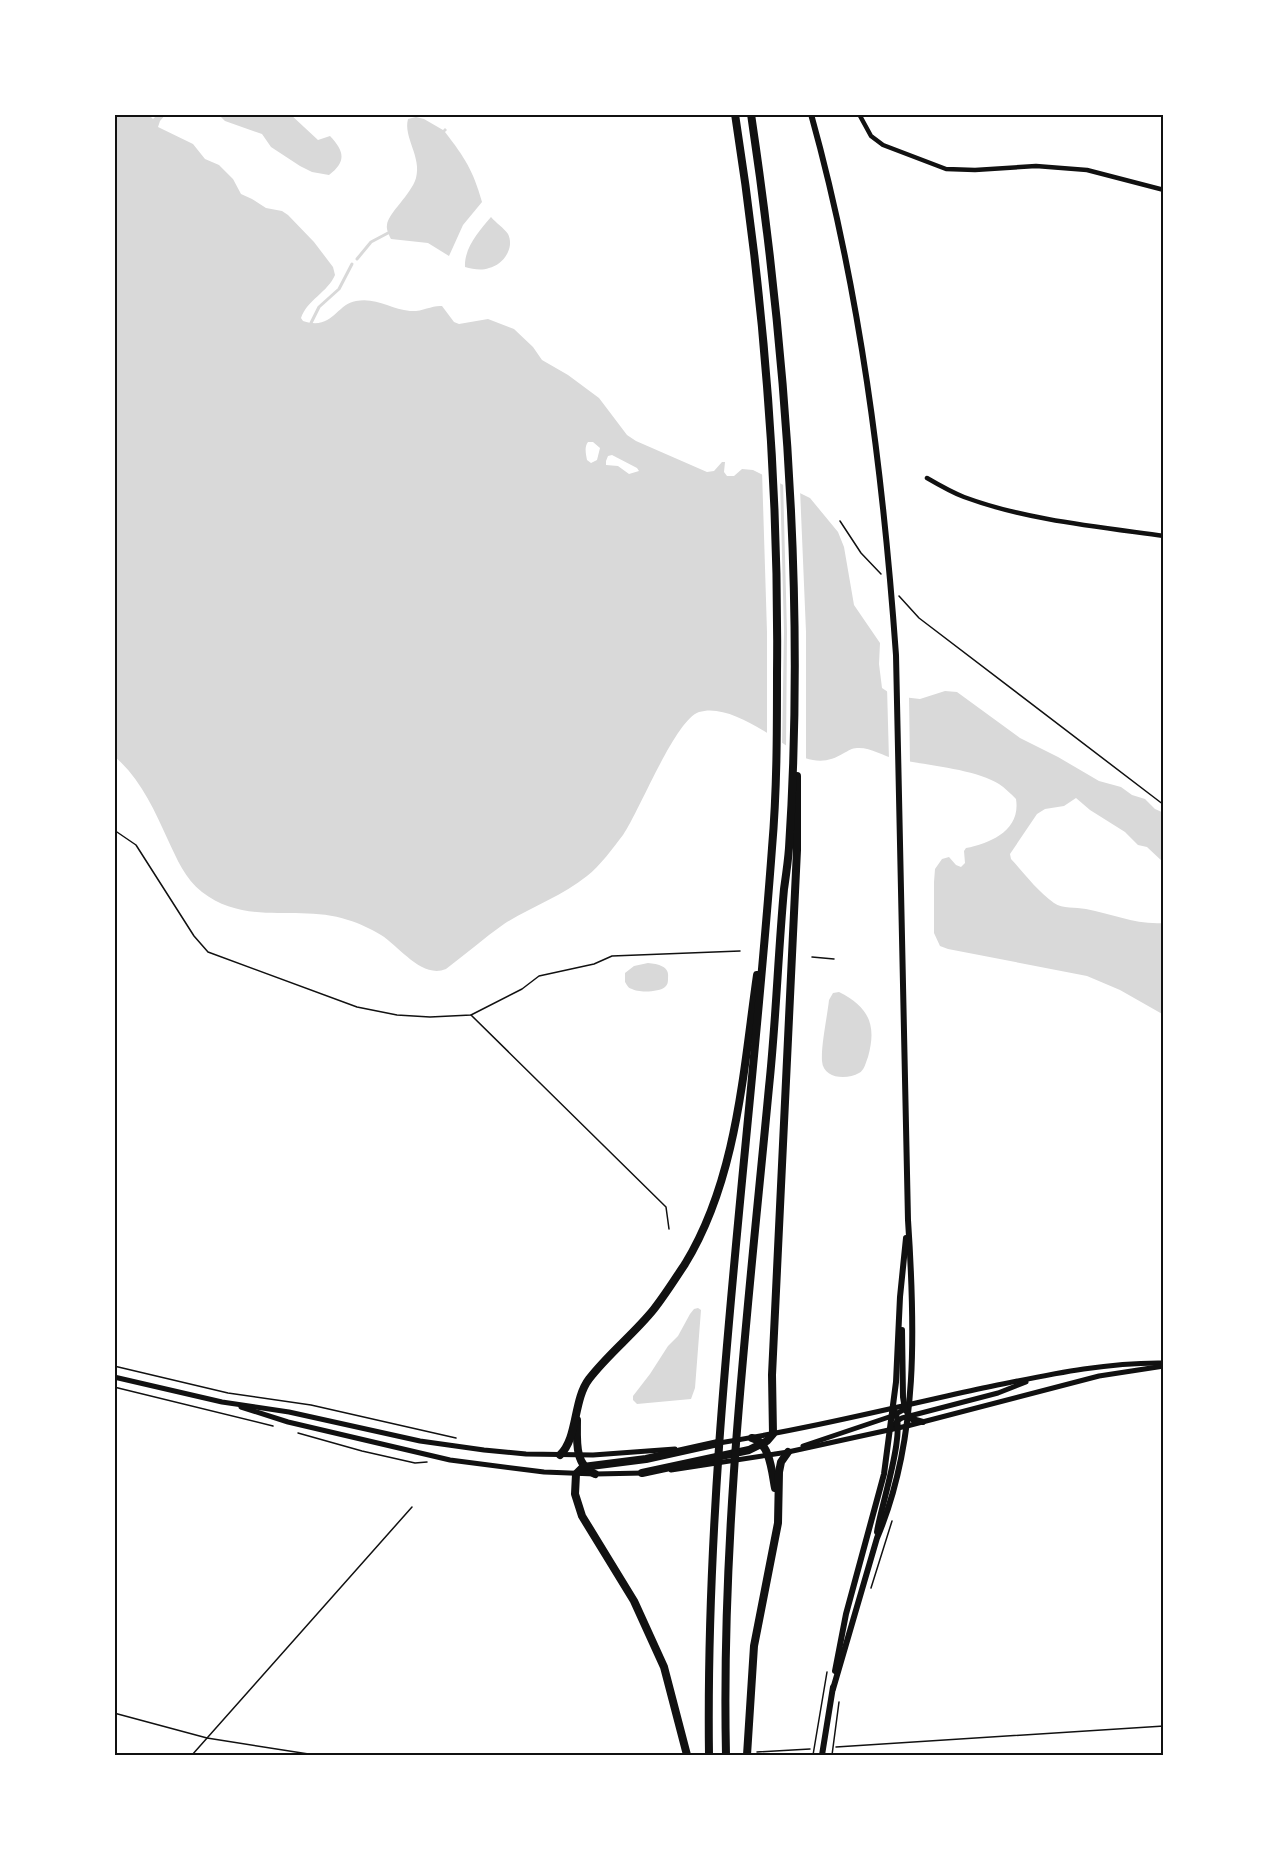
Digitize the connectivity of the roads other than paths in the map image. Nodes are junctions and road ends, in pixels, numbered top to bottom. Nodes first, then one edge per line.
1 (735, 114) edge
2 (751, 114) edge
3 (811, 114) edge
4 (859, 114) edge
5 (1164, 190) edge
6 (927, 478) dead end
7 (1164, 536) edge
8 (793, 850) junction
9 (769, 885) junction
10 (908, 1220) junction
11 (900, 1297) junction
12 (1164, 1364) edge
13 (1042, 1376) junction
14 (114, 1377) edge
15 (222, 1401) junction
16 (577, 1408) junction
17 (907, 1409) junction
18 (895, 1415) junction
19 (923, 1422) junction
20 (907, 1426) junction
21 (894, 1429) junction
22 (772, 1434) junction
23 (751, 1438) junction
24 (717, 1443) joint
25 (763, 1444) junction
26 (685, 1450) junction
27 (788, 1452) junction
28 (561, 1455) junction
29 (579, 1455) junction
30 (749, 1455) junction
31 (767, 1456) junction
32 (583, 1467) junction
33 (642, 1473) joint
34 (576, 1474) junction
35 (595, 1474) junction
36 (778, 1500) junction
37 (877, 1538) junction
38 (833, 1689) junction
39 (687, 1755) edge
40 (709, 1755) edge
41 (726, 1755) edge
42 (747, 1755) edge
43 (822, 1755) edge

1 - 9 highway
2 - 8 highway
3 - 10 main road
4 - 5 street
6 - 7 street
8 - 22 highway
8 - 41 highway
9 - 16 highway
9 - 40 highway
10 - 11 main road
10 - 17 main road
11 - 17 main road
11 - 18 main road
12 - 13 street
12 - 19 street
13 - 17 street
13 - 17 street
14 - 15 street
15 - 28 street
15 - 34 street
16 - 28 highway
16 - 29 highway
17 - 18 street
17 - 18 street
17 - 19 main road
17 - 20 main road
18 - 21 main road
18 - 22 street
18 - 27 street
19 - 20 street
20 - 21 street
20 - 37 main road
21 - 27 street
21 - 37 main road
21 - 38 main road
22 - 23 street
22 - 25 highway
23 - 24 street
23 - 25 highway
24 - 26 highway
25 - 30 highway
25 - 31 highway
26 - 29 street
26 - 32 highway
27 - 31 street
27 - 36 highway
28 - 29 street
29 - 32 highway
30 - 31 street
30 - 33 highway
31 - 36 highway
32 - 34 highway
32 - 35 highway
33 - 35 street
34 - 35 street
34 - 39 highway
36 - 42 highway
37 - 38 main road
38 - 43 main road

